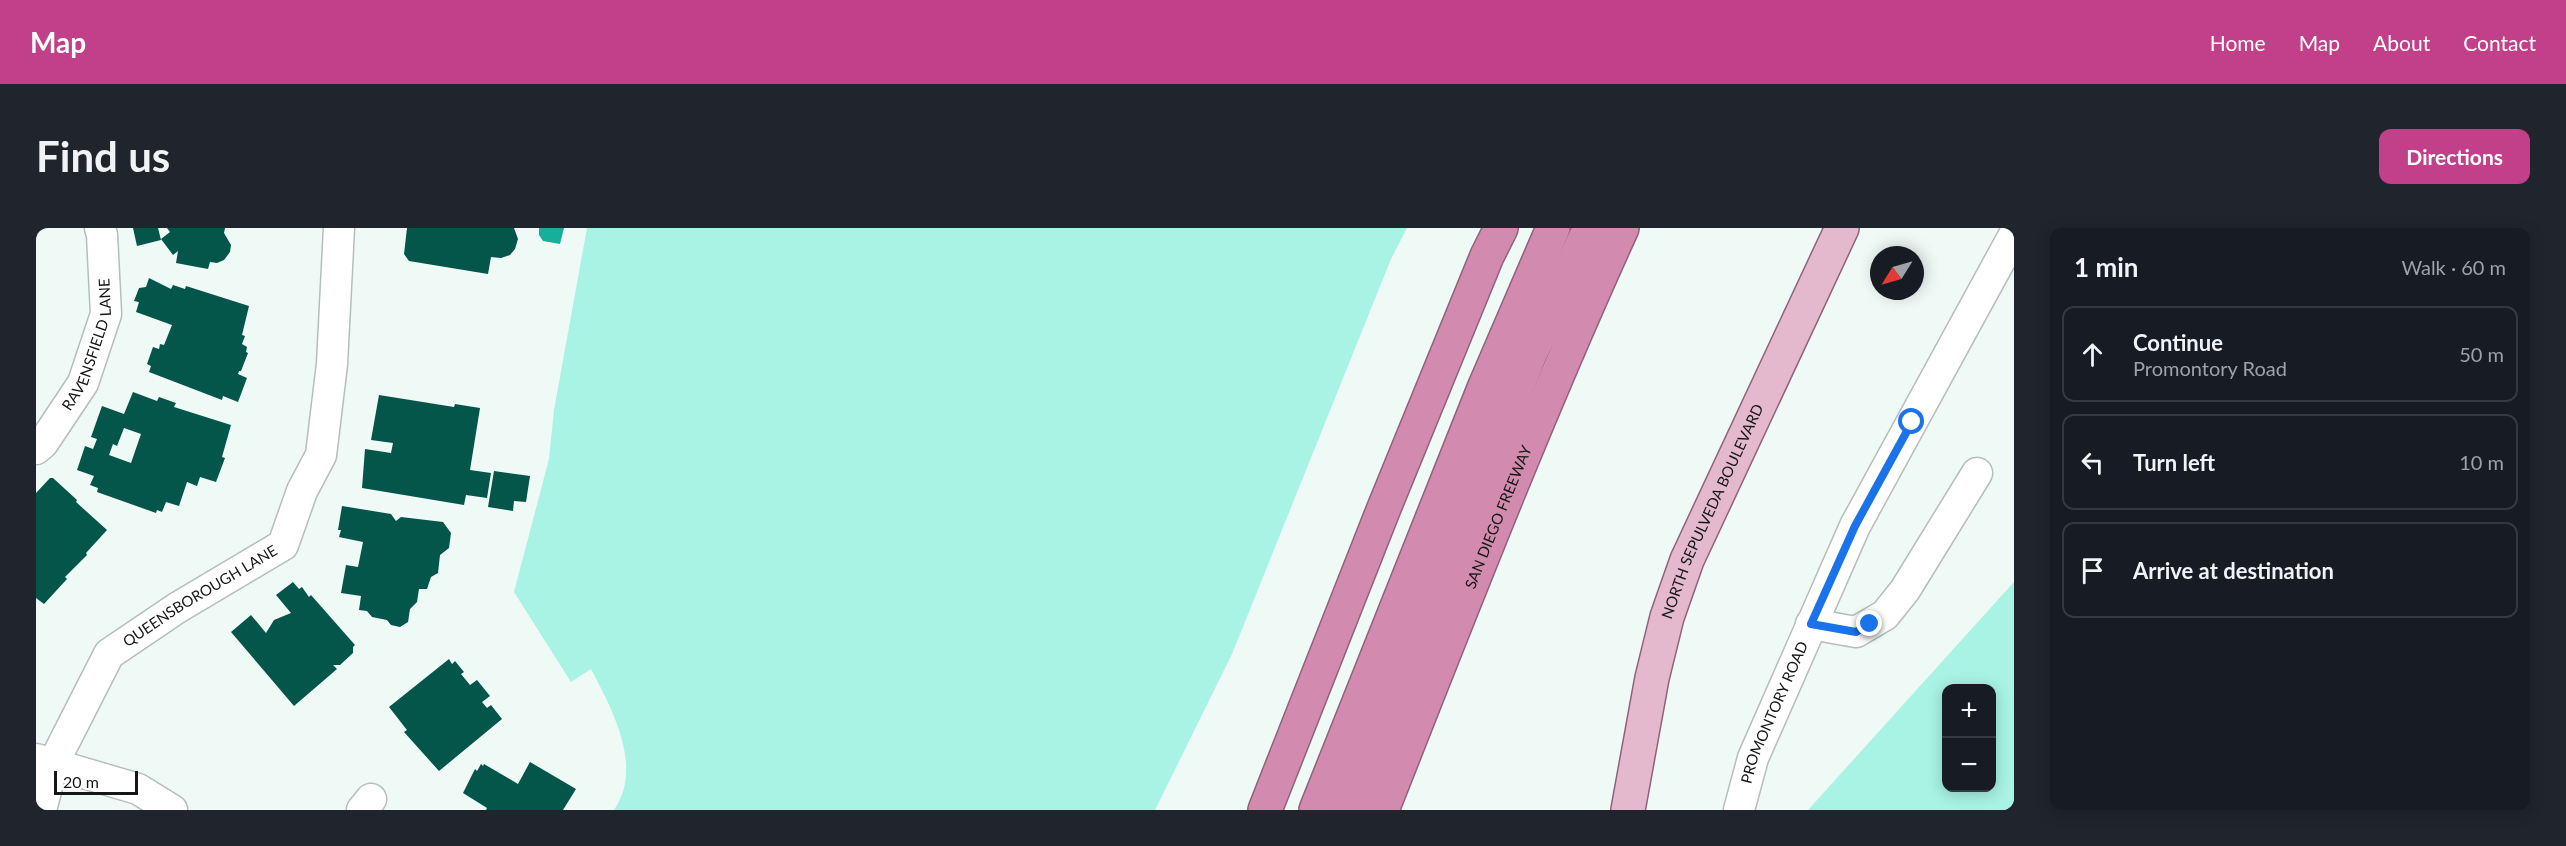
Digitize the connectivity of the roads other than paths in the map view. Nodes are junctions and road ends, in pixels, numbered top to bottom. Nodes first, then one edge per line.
1 (100, 228) edge
2 (339, 228) edge
3 (1501, 228) edge
4 (1553, 228) edge
5 (1590, 228) edge
6 (1622, 228) edge
7 (1842, 228) edge
8 (2014, 235) edge
9 (36, 449) edge
10 (1977, 473) dead end
11 (1811, 624) junction
12 (45, 761) edge
13 (41, 810) edge
14 (172, 810) edge
15 (1265, 810) edge
16 (1316, 810) edge
17 (1350, 810) edge
18 (1382, 810) edge
19 (1629, 810) edge
20 (1739, 810) edge

1 - 9 street, RAVENSFIELD LANE
2 - 12 street, QUEENSBOROUGH LANE
3 - 15 highway
4 - 16 highway
5 - 17 highway
6 - 18 highway, SAN DIEGO FREEWAY
7 - 19 main road, NORTH SEPULVEDA BOULEVARD
8 - 11 street, PROMONTORY ROAD
10 - 11 street
11 - 20 street, PROMONTORY ROAD
12 - 13 street, QUEENSBOROUGH LANE
12 - 14 street

